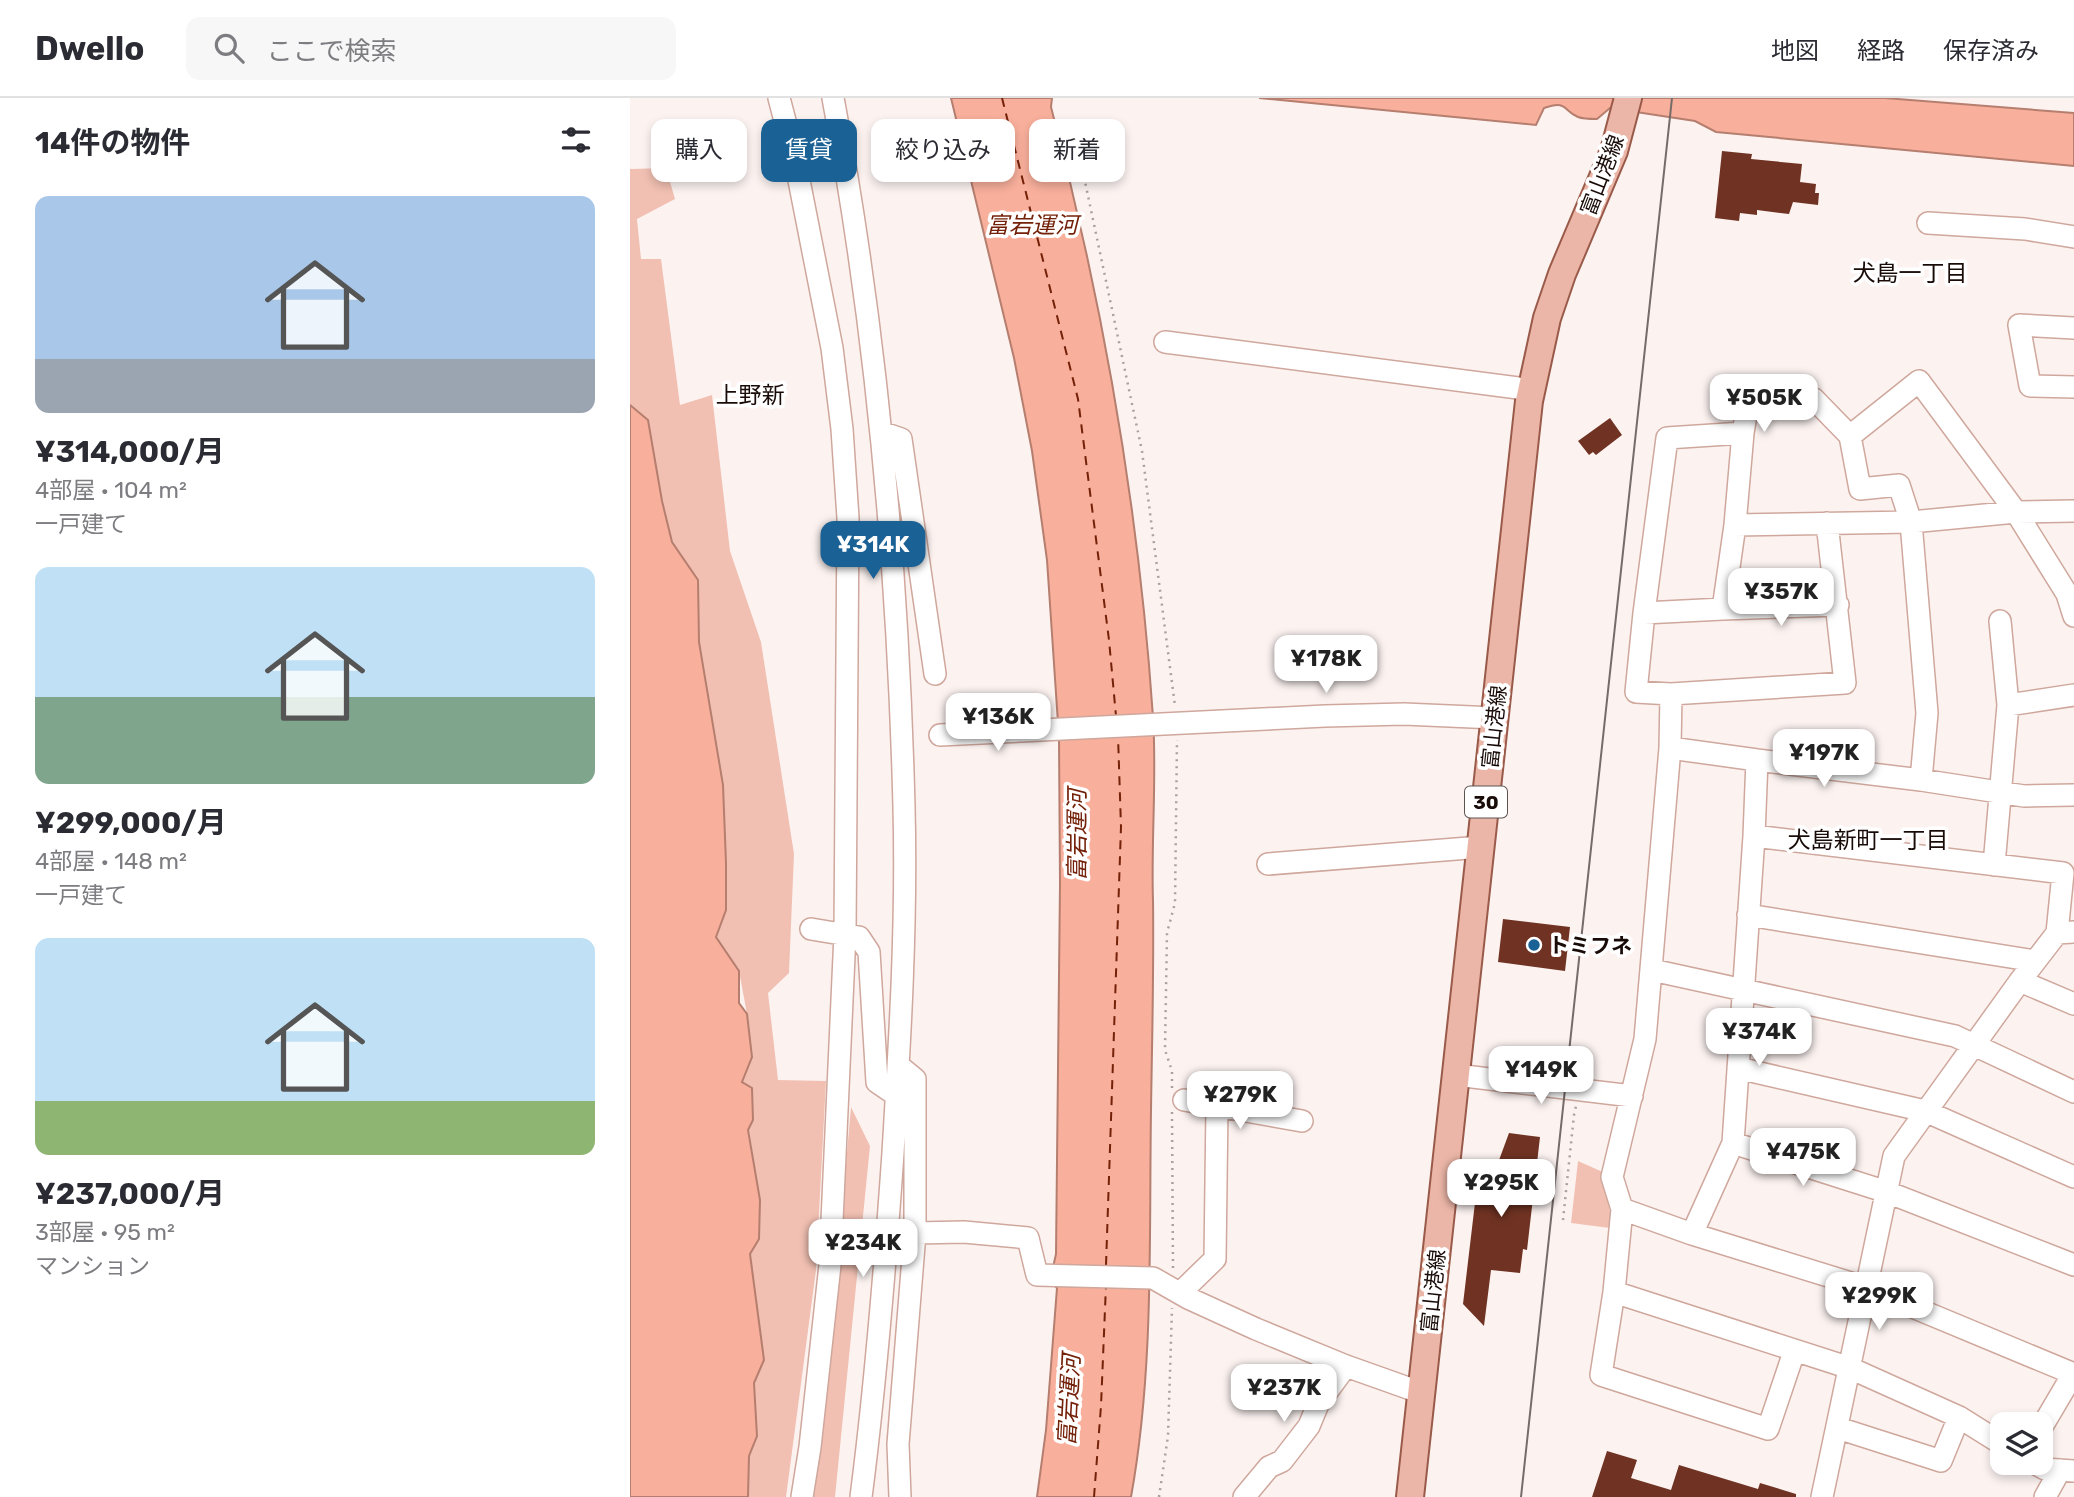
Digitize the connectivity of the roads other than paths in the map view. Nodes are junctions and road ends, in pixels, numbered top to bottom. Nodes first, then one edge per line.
1 (779, 98) edge
2 (833, 98) edge
3 (1625, 109) edge
4 (1928, 223) dead end
5 (2074, 237) edge
6 (2074, 328) edge
7 (1165, 342) dead end
8 (2074, 387) edge
9 (1518, 388) dead end
10 (881, 432) junction
11 (1743, 433) junction
12 (1850, 436) junction
13 (2074, 511) edge
14 (2016, 512) junction
15 (1911, 522) junction
16 (1827, 523) junction
17 (1735, 525) junction
18 (1838, 605) junction
19 (1723, 609) junction
20 (1644, 613) junction
21 (2074, 616) edge
22 (2000, 621) dead end
23 (935, 674) dead end
24 (1671, 694) junction
25 (2074, 695) edge
26 (2008, 705) junction
27 (1495, 719) junction
28 (940, 735) dead end
29 (1670, 747) junction
30 (1757, 760) junction
31 (1921, 780) junction
32 (2000, 791) junction
33 (2074, 794) edge
34 (1754, 836) junction
35 (1481, 846) junction
36 (1268, 864) dead end
37 (1994, 865) junction
38 (1748, 915) junction
39 (811, 929) dead end
40 (2066, 932) edge
41 (845, 934) junction
42 (2035, 961) junction
43 (1651, 970) junction
44 (2020, 981) junction
45 (1744, 989) junction
46 (2074, 1004) edge
47 (1973, 1046) junction
48 (898, 1065) junction
49 (1738, 1068) junction
50 (1455, 1075) junction
51 (2074, 1092) edge
52 (897, 1095) junction
53 (1632, 1096) junction
54 (1176, 1103) road end
55 (1217, 1106) junction
56 (1925, 1111) junction
57 (1302, 1121) dead end
58 (1732, 1143) junction
59 (2074, 1177) edge
60 (1887, 1192) junction
61 (1622, 1209) junction
62 (915, 1233) junction
63 (1692, 1234) junction
64 (2074, 1265) edge
65 (1867, 1288) junction
66 (1177, 1291) junction
67 (1614, 1292) junction
68 (1794, 1352) junction
69 (1346, 1366) junction
70 (1850, 1368) junction
71 (2073, 1374) edge
72 (1422, 1392) junction
73 (2051, 1412) edge
74 (1959, 1416) junction
75 (1838, 1428) junction
76 (1990, 1436) edge
77 (2067, 1470) edge
78 (802, 1497) edge
79 (861, 1497) edge
80 (900, 1497) edge
81 (1244, 1497) edge
82 (1410, 1497) edge
83 (1822, 1497) edge
84 (2045, 1497) edge

1 - 41 street
2 - 10 street
3 - 27 main road, 富山港線 / 30
4 - 5 street
6 - 8 street
7 - 9 street
10 - 23 street
10 - 48 street
11 - 12 street
11 - 17 street
11 - 20 street
12 - 14 street
12 - 15 street
13 - 14 street
14 - 15 street
14 - 21 street
15 - 16 street
15 - 31 street
16 - 17 street
16 - 18 street
17 - 19 street
18 - 19 street
18 - 24 street
19 - 20 street
20 - 24 street
22 - 26 street
24 - 29 street
25 - 26 street
26 - 32 street
27 - 28 street
27 - 35 main road, 富山港線 / 30
29 - 30 street
29 - 43 street
30 - 31 street
30 - 34 street
31 - 32 street
32 - 33 street
32 - 37 street
34 - 37 street
34 - 38 street
35 - 36 street
35 - 50 main road, 富山港線 / 30
37 - 40 street
38 - 42 street
38 - 45 street
39 - 41 street
40 - 42 street
41 - 52 street
41 - 78 street
42 - 44 street
43 - 45 street
43 - 53 street
44 - 46 street
44 - 47 street
45 - 47 street
45 - 49 street
47 - 51 street
47 - 56 street
48 - 52 street
48 - 62 street
49 - 56 street
49 - 58 street
50 - 53 street
50 - 72 main road, 富山港線 / 30
52 - 79 street
53 - 61 street
54 - 55 street
55 - 57 street
55 - 66 street
56 - 59 street
56 - 60 street
58 - 60 street
58 - 63 street
60 - 64 street
60 - 65 street
61 - 63 street
61 - 67 street
62 - 66 street
62 - 80 street
63 - 65 street
65 - 70 street
65 - 71 street
66 - 69 street
67 - 68 street
67 - 68 street
68 - 70 street
69 - 72 street
69 - 81 street
70 - 74 street
70 - 75 street
71 - 73 street
72 - 82 main road, 富山港線 / 30
74 - 75 street
74 - 76 street
75 - 83 street
77 - 84 street

